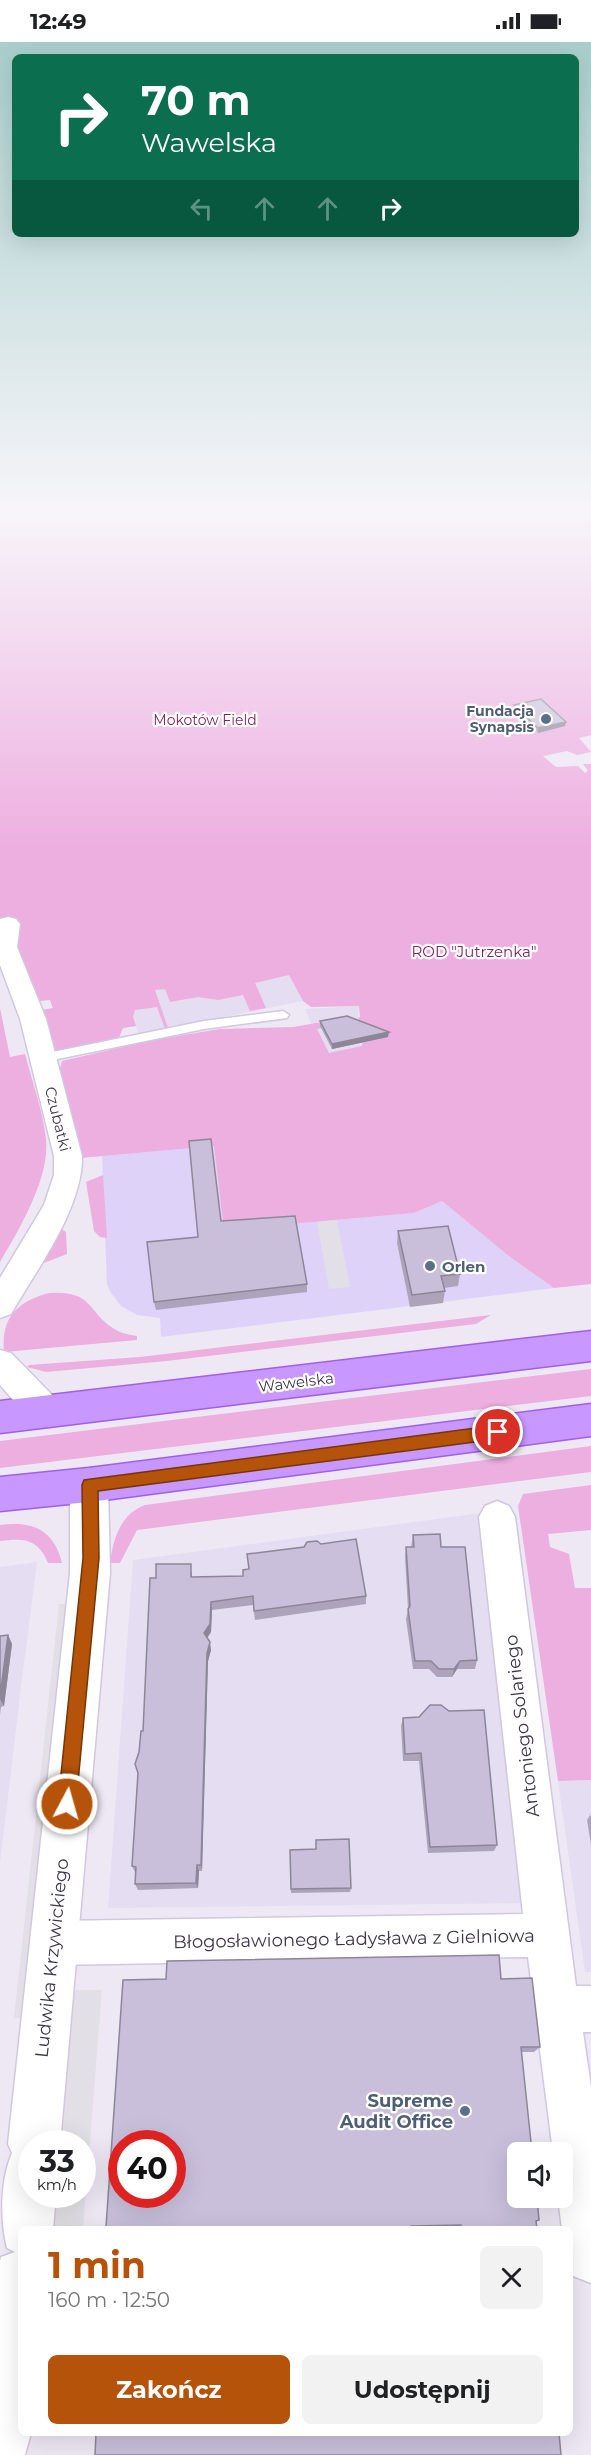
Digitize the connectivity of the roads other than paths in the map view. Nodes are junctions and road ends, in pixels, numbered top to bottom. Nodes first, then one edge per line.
1 (9, 924) dead end
2 (283, 1015) dead end
3 (43, 1058) junction
4 (0, 1305) edge
5 (591, 1346) edge
6 (0, 1363) edge
7 (47, 1412) junction
8 (0, 1417) edge
9 (591, 1420) edge
10 (90, 1485) junction
11 (0, 1494) edge
12 (497, 1517) dead end
13 (547, 1935) junction
14 (54, 1943) junction
15 (575, 2009) edge
16 (35, 2130) edge
17 (28, 2208) edge
18 (26, 2226) edge
19 (591, 2258) edge
20 (12, 2311) edge
21 (0, 2444) edge

1 - 3 street, Czubatki
2 - 3 lane
3 - 4 street, Czubatki
5 - 7 main road, Wawelska
6 - 7 street
7 - 8 main road, Wawelska
9 - 10 main road
10 - 11 main road
10 - 14 street, Ludwika Krzywickiego
12 - 13 street, Antoniego Solariego
13 - 14 street, Błogosławionego Ładysława z Gielniowa
13 - 15 street, Błogosławionego Ładysława z Gielniowa
14 - 16 street, Ludwika Krzywickiego
15 - 19 street
17 - 18 street
20 - 21 street

